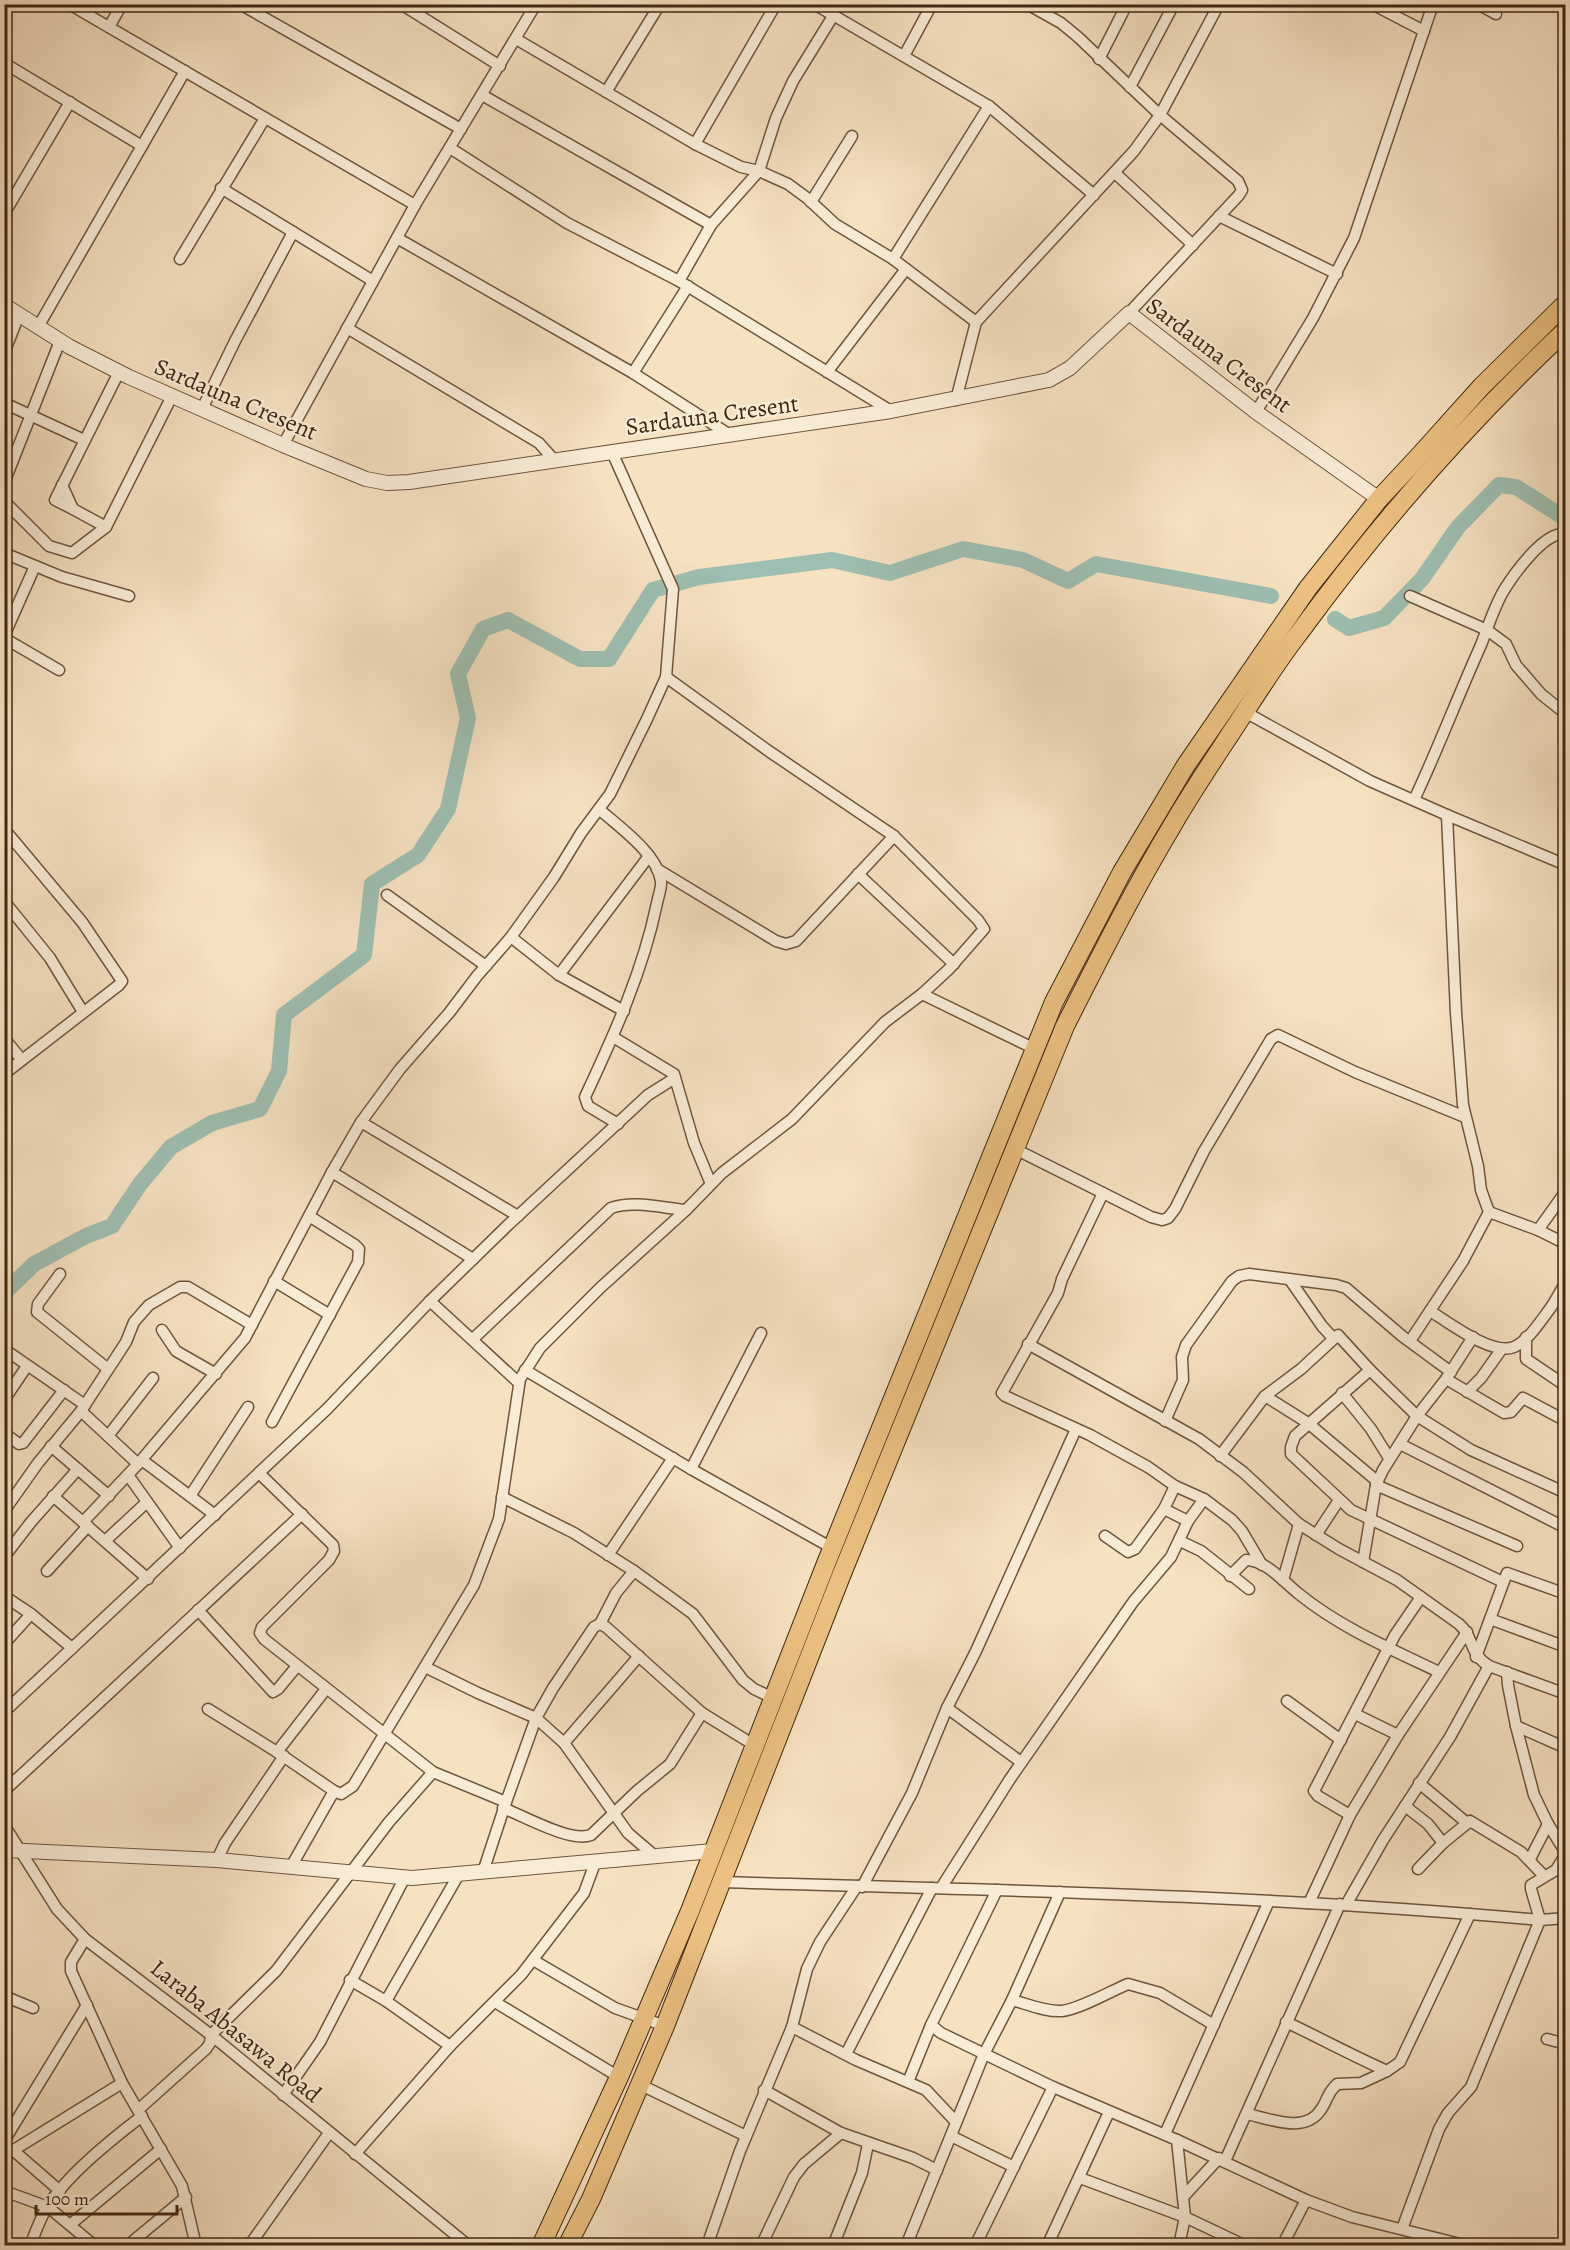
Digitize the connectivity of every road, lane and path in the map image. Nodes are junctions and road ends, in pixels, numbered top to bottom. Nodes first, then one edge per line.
1 (69, 4) edge
2 (122, 4) edge
3 (240, 4) edge
4 (402, 4) edge
5 (536, 4) edge
6 (660, 4) edge
7 (776, 4) edge
8 (814, 4) edge
9 (932, 4) edge
10 (1027, 4) edge
11 (1127, 4) edge
12 (1174, 4) edge
13 (1372, 4) edge
14 (1433, 4) edge
15 (1478, 4) edge
16 (1218, 5) edge
17 (1496, 14) dead end
18 (832, 16) junction
19 (109, 27) junction
20 (1424, 31) junction
21 (516, 39) junction
22 (904, 56) junction
23 (1100, 59) junction
24 (4, 63) edge
25 (500, 66) junction
26 (185, 71) junction
27 (1130, 87) junction
28 (606, 92) junction
29 (482, 95) junction
30 (70, 102) junction
31 (989, 106) junction
32 (1160, 115) junction
33 (265, 118) junction
34 (461, 129) junction
35 (852, 136) dead end
36 (695, 144) junction
37 (142, 146) junction
38 (450, 148) junction
39 (759, 171) junction
40 (1114, 173) junction
41 (221, 188) junction
42 (1094, 195) junction
43 (811, 202) junction
44 (415, 205) junction
45 (4, 214) edge
46 (1219, 216) junction
47 (711, 225) junction
48 (293, 232) junction
49 (397, 238) junction
50 (1193, 245) junction
51 (180, 259) dead end
52 (893, 259) junction
53 (906, 269) junction
54 (1337, 274) junction
55 (373, 281) junction
56 (683, 284) junction
57 (1566, 303) edge
58 (4, 305) edge
59 (1129, 313) junction
60 (19, 315) junction
61 (976, 322) junction
62 (38, 327) junction
63 (348, 328) junction
64 (1566, 330) edge
65 (60, 340) junction
66 (4, 353) edge
67 (119, 372) junction
68 (827, 372) junction
69 (633, 374) junction
70 (172, 396) junction
71 (956, 399) junction
72 (4, 403) edge
73 (202, 409) junction
74 (891, 411) junction
75 (1256, 412) junction
76 (30, 414) junction
77 (730, 435) junction
78 (84, 440) junction
79 (284, 445) junction
80 (612, 453) junction
81 (555, 461) junction
82 (4, 483) edge
83 (1379, 499) junction
84 (4, 501) edge
85 (106, 527) junction
86 (1566, 534) edge
87 (4, 553) edge
88 (35, 566) junction
89 (129, 596) dead end
90 (1410, 596) dead end
91 (1487, 630) junction
92 (4, 637) edge
93 (59, 670) dead end
94 (666, 677) junction
95 (1245, 712) junction
96 (1566, 714) edge
97 (1414, 800) junction
98 (599, 809) junction
99 (1446, 815) junction
100 (4, 829) edge
101 (894, 836) junction
102 (649, 856) junction
103 (1566, 865) edge
104 (656, 869) junction
105 (858, 874) junction
106 (387, 895) dead end
107 (4, 901) edge
108 (511, 937) junction
109 (954, 964) junction
110 (486, 966) junction
111 (559, 975) junction
112 (922, 994) junction
113 (624, 1011) junction
114 (83, 1012) junction
115 (614, 1036) junction
116 (4, 1038) edge
117 (1035, 1049) junction
118 (21, 1059) junction
119 (4, 1074) edge
120 (675, 1078) junction
121 (1465, 1117) junction
122 (361, 1122) junction
123 (618, 1124) junction
124 (1015, 1149) junction
125 (332, 1172) junction
126 (711, 1185) junction
127 (1566, 1191) edge
128 (1103, 1193) junction
129 (686, 1210) junction
130 (1489, 1212) junction
131 (309, 1216) junction
132 (518, 1216) junction
133 (1538, 1230) junction
134 (1566, 1244) edge
135 (473, 1259) junction
136 (60, 1274) dead end
137 (1290, 1280) junction
138 (274, 1281) junction
139 (1566, 1282) edge
140 (430, 1301) junction
141 (1430, 1311) junction
142 (330, 1315) junction
143 (252, 1325) junction
144 (162, 1330) dead end
145 (761, 1334) dead end
146 (1473, 1337) junction
147 (1526, 1337) junction
148 (1333, 1338) junction
149 (473, 1339) junction
150 (1410, 1341) junction
151 (1028, 1344) junction
152 (4, 1349) edge
153 (1501, 1350) junction
154 (27, 1366) junction
155 (108, 1369) junction
156 (525, 1370) junction
157 (1370, 1370) junction
158 (216, 1374) junction
159 (1448, 1375) junction
160 (153, 1378) dead end
161 (519, 1383) junction
162 (1566, 1386) edge
163 (64, 1390) junction
164 (1467, 1392) junction
165 (1342, 1394) junction
166 (1265, 1396) junction
167 (4, 1400) edge
168 (248, 1407) dead end
169 (83, 1408) junction
170 (1417, 1416) junction
171 (1165, 1421) junction
172 (1566, 1421) edge
173 (272, 1422) dead end
174 (1308, 1423) junction
175 (1076, 1428) junction
176 (4, 1433) edge
177 (108, 1436) junction
178 (1400, 1444) junction
179 (51, 1446) junction
180 (1220, 1456) junction
181 (673, 1458) junction
182 (1389, 1458) junction
183 (140, 1462) junction
184 (78, 1469) junction
185 (691, 1469) junction
186 (259, 1473) junction
187 (128, 1475) junction
188 (1377, 1484) junction
189 (1175, 1486) junction
190 (1566, 1493) edge
191 (53, 1496) junction
192 (109, 1496) junction
193 (190, 1496) junction
194 (502, 1497) junction
195 (1204, 1499) junction
196 (1339, 1500) junction
197 (147, 1502) junction
198 (1164, 1509) junction
199 (4, 1511) edge
200 (302, 1514) junction
201 (215, 1515) junction
202 (1372, 1520) junction
203 (1188, 1521) junction
204 (86, 1524) junction
205 (1299, 1524) junction
206 (1566, 1528) edge
207 (1316, 1535) junction
208 (1106, 1536) dead end
209 (105, 1541) junction
210 (1180, 1541) junction
211 (1517, 1546) dead end
212 (180, 1548) junction
213 (832, 1548) junction
214 (608, 1555) junction
215 (4, 1557) edge
216 (1363, 1562) junction
217 (1262, 1565) junction
218 (47, 1571) dead end
219 (634, 1571) junction
220 (1230, 1576) junction
221 (148, 1579) junction
222 (1283, 1580) junction
223 (1503, 1582) junction
224 (1249, 1589) dead end
225 (1563, 1591) edge
226 (4, 1596) edge
227 (1421, 1597) junction
228 (198, 1610) junction
229 (31, 1614) junction
230 (1490, 1619) junction
231 (600, 1624) junction
232 (1467, 1632) junction
233 (4, 1644) edge
234 (1566, 1647) edge
235 (72, 1648) junction
236 (1388, 1648) junction
237 (639, 1656) junction
238 (1476, 1657) junction
239 (1489, 1665) junction
240 (297, 1666) junction
241 (424, 1667) junction
242 (1439, 1672) junction
243 (1507, 1672) junction
244 (326, 1689) junction
245 (1566, 1694) edge
246 (773, 1698) junction
247 (1287, 1701) dead end
248 (208, 1708) dead end
249 (947, 1708) junction
250 (4, 1712) edge
251 (702, 1713) junction
252 (1355, 1714) junction
253 (536, 1718) junction
254 (1516, 1726) junction
255 (384, 1734) junction
256 (1398, 1735) junction
257 (1341, 1740) junction
258 (564, 1743) junction
259 (754, 1744) junction
260 (1566, 1748) edge
261 (280, 1754) junction
262 (1021, 1762) junction
263 (433, 1772) junction
264 (1419, 1783) junction
265 (4, 1791) edge
266 (334, 1791) junction
267 (505, 1805) junction
268 (1405, 1806) junction
269 (613, 1814) junction
270 (1350, 1815) junction
271 (1467, 1823) junction
272 (1548, 1824) junction
273 (4, 1825) edge
274 (1443, 1843) junction
275 (12, 1850) edge
276 (713, 1851) junction
277 (1566, 1853) edge
278 (656, 1857) junction
279 (1530, 1859) junction
280 (217, 1860) junction
281 (594, 1863) junction
282 (292, 1865) junction
283 (1418, 1869) dead end
284 (483, 1872) junction
285 (350, 1873) junction
286 (459, 1874) junction
287 (1544, 1876) junction
288 (405, 1877) junction
289 (720, 1882) junction
290 (860, 1886) junction
291 (937, 1888) junction
292 (997, 1890) junction
293 (1060, 1892) junction
294 (1269, 1901) junction
295 (1309, 1903) junction
296 (1343, 1905) junction
297 (1470, 1914) junction
298 (1560, 1918) edge
299 (1540, 1920) junction
300 (1566, 1924) edge
301 (85, 1940) junction
302 (533, 1960) junction
303 (350, 1980) junction
304 (4, 1996) edge
305 (1012, 2000) junction
306 (386, 2001) junction
307 (495, 2002) junction
308 (87, 2005) junction
309 (33, 2008) dead end
310 (643, 2018) junction
311 (1286, 2022) junction
312 (931, 2025) junction
313 (1214, 2025) junction
314 (665, 2026) junction
315 (792, 2027) junction
316 (210, 2035) junction
317 (1547, 2039) dead end
318 (1566, 2044) edge
319 (450, 2046) junction
320 (846, 2054) junction
321 (984, 2054) junction
322 (1387, 2071) junction
323 (619, 2077) junction
324 (908, 2082) junction
325 (122, 2083) junction
326 (641, 2085) junction
327 (1053, 2087) junction
328 (764, 2090) junction
329 (283, 2095) junction
330 (1109, 2112) junction
331 (140, 2113) junction
332 (1247, 2114) junction
333 (956, 2122) junction
334 (329, 2133) junction
335 (841, 2133) junction
336 (1165, 2134) junction
337 (746, 2136) junction
338 (951, 2136) junction
339 (4, 2140) edge
340 (1177, 2140) junction
341 (868, 2144) junction
342 (161, 2149) junction
343 (8, 2153) edge
344 (355, 2154) junction
345 (1222, 2160) junction
346 (1014, 2167) junction
347 (937, 2170) junction
348 (1080, 2178) junction
349 (4, 2191) edge
350 (60, 2191) junction
351 (1184, 2196) junction
352 (186, 2197) junction
353 (1306, 2199) junction
354 (48, 2207) junction
355 (1185, 2217) junction
356 (71, 2224) junction
357 (1402, 2229) junction
358 (30, 2246) edge
359 (95, 2246) edge
360 (127, 2246) edge
361 (196, 2246) edge
362 (249, 2246) edge
363 (469, 2246) edge
364 (541, 2246) edge
365 (567, 2246) edge
366 (707, 2246) edge
367 (761, 2246) edge
368 (833, 2246) edge
369 (906, 2246) edge
370 (975, 2246) edge
371 (1047, 2246) edge
372 (1179, 2246) edge
373 (1246, 2246) edge
374 (1282, 2246) edge
375 (1468, 2246) edge

1 - 19 street
2 - 19 street
3 - 34 street
4 - 25 street
5 - 21 street
6 - 28 street
7 - 36 street
8 - 18 street
9 - 22 street
10 - 23 street
11 - 23 street
12 - 27 street
13 - 20 street
14 - 20 street
15 - 17 street
16 - 32 street
18 - 22 street
18 - 39 street
19 - 26 street
20 - 54 street
21 - 25 street
21 - 28 street
22 - 31 street
23 - 27 street
24 - 30 street
25 - 29 street
26 - 33 street
26 - 37 street
27 - 32 street
28 - 36 street
29 - 34 street
29 - 47 street
30 - 37 street
30 - 45 street
31 - 42 street
31 - 52 street
32 - 40 street
32 - 46 street
33 - 41 street
33 - 44 street
34 - 38 street
35 - 43 street
36 - 39 street
37 - 62 street
38 - 44 street
38 - 56 street
39 - 43 street
39 - 47 street
40 - 42 street
40 - 50 street
41 - 48 street
41 - 51 street
42 - 61 street
43 - 52 street
44 - 49 street
46 - 50 street
46 - 54 street
47 - 56 street
48 - 55 street
48 - 73 street
49 - 55 street
49 - 69 street
50 - 59 street
52 - 53 street
53 - 61 street
53 - 68 street
54 - 75 street
55 - 63 street
56 - 68 street
56 - 69 street
57 - 83 main road
58 - 60 street, Sardauna Cresent
59 - 71 street, Sardauna Cresent
59 - 75 street, Sardauna Cresent
60 - 62 street, Sardauna Cresent
60 - 66 street
61 - 71 street
62 - 65 street, Sardauna Cresent
63 - 79 street
63 - 81 street
64 - 95 main road
65 - 67 street, Sardauna Cresent
65 - 76 street
67 - 70 street, Sardauna Cresent
67 - 78 street
68 - 74 street
69 - 77 street
70 - 73 street, Sardauna Cresent
70 - 85 street
71 - 74 street, Sardauna Cresent
72 - 76 street
73 - 79 street, Sardauna Cresent
74 - 77 street, Sardauna Cresent
75 - 83 street, Sardauna Cresent
76 - 78 street
76 - 82 street
77 - 80 street, Sardauna Cresent
78 - 85 street
79 - 81 street, Sardauna Cresent
80 - 81 street, Sardauna Cresent
80 - 94 street
83 - 117 main road
84 - 85 street
86 - 91 street
87 - 88 street
88 - 89 street
88 - 92 street
90 - 91 street
91 - 96 street
91 - 97 street
92 - 93 street
94 - 98 street
94 - 101 street
95 - 97 street
95 - 124 main road
97 - 99 street
98 - 102 street
98 - 108 street
99 - 103 street
99 - 121 street
100 - 114 street
101 - 105 street
101 - 109 street
102 - 104 street
102 - 111 street
104 - 105 street
104 - 113 street
105 - 109 street
106 - 110 street
107 - 114 street
108 - 110 street
108 - 111 street
109 - 112 street
110 - 122 street
111 - 113 street
112 - 117 street
112 - 126 street
113 - 115 street
114 - 118 street
115 - 120 street
115 - 123 street
116 - 118 street
117 - 213 main road
118 - 119 street
120 - 123 street
120 - 126 street
121 - 128 street
121 - 130 street
122 - 125 street
122 - 132 street
123 - 132 street
124 - 128 street
124 - 289 main road
125 - 131 street
125 - 135 street
126 - 129 street
127 - 133 street
128 - 151 street
129 - 149 street
129 - 156 street
130 - 133 street
130 - 141 street
131 - 138 street
131 - 142 street
132 - 135 street
133 - 134 street
135 - 140 street
136 - 155 street
137 - 148 street
137 - 150 street
137 - 171 street
138 - 142 street
138 - 143 street
139 - 147 street
140 - 149 street
140 - 186 street
141 - 146 street
141 - 150 street
142 - 173 street
143 - 155 street
143 - 158 street
144 - 158 street
145 - 185 street
146 - 153 street
146 - 159 street
147 - 153 street
147 - 162 street
148 - 157 street
148 - 166 street
149 - 161 street
150 - 159 street
151 - 171 street
151 - 175 street
152 - 154 street
153 - 164 street
154 - 163 street
154 - 167 street
155 - 169 street
156 - 161 street
156 - 181 street
157 - 165 street
157 - 170 street
158 - 183 street
159 - 164 street
159 - 170 street
160 - 177 street
161 - 194 street
163 - 169 street
163 - 176 street
164 - 172 street
165 - 174 street
165 - 182 street
166 - 174 street
166 - 180 street
168 - 193 street
169 - 177 street
169 - 179 street
170 - 178 street
170 - 190 street
171 - 180 street
174 - 188 street
174 - 196 street
175 - 189 street
175 - 249 street
177 - 183 street
178 - 182 street
178 - 206 street
179 - 184 street
179 - 199 street
180 - 205 street
181 - 185 street
181 - 214 street
182 - 188 street
183 - 187 street
183 - 193 street
184 - 191 street
184 - 192 street
185 - 213 street
186 - 200 street
186 - 201 street
187 - 192 street
187 - 197 street
188 - 202 street
188 - 211 street
189 - 195 street
189 - 198 street
191 - 204 street
191 - 215 street
192 - 204 street
193 - 201 street
194 - 214 street
194 - 241 street
195 - 203 street
195 - 217 street
196 - 202 street
196 - 207 street
197 - 209 street
197 - 212 street
198 - 203 street
198 - 208 street
200 - 228 street
200 - 240 street
201 - 212 street
202 - 216 street
202 - 223 street
203 - 210 street
204 - 209 street
204 - 218 street
205 - 207 street
205 - 222 street
207 - 216 street
209 - 221 street
210 - 220 street
210 - 262 street
212 - 221 street
213 - 246 main road
214 - 219 street
216 - 227 street
217 - 220 street
217 - 222 street
219 - 231 street
219 - 246 street
220 - 224 street
221 - 235 street
222 - 236 street
223 - 225 street
223 - 230 street
226 - 229 street
227 - 232 street
227 - 236 street
228 - 240 street
228 - 265 street
229 - 233 street
229 - 235 street
230 - 234 street
230 - 238 street
231 - 237 street
231 - 253 street
232 - 238 street
232 - 242 street
235 - 250 street
236 - 242 street
236 - 252 street
237 - 251 street
237 - 258 street
238 - 239 street
239 - 243 street
239 - 264 street
240 - 244 street
241 - 253 street
241 - 255 street
242 - 256 street
243 - 245 street
243 - 254 street
244 - 255 street
244 - 261 street
246 - 259 main road
247 - 257 street
248 - 261 street
249 - 262 street
249 - 290 street
251 - 259 street
251 - 269 street
252 - 256 street
252 - 257 street
253 - 258 street
253 - 267 street
254 - 260 street
254 - 272 street
255 - 263 street
255 - 266 street
256 - 270 street
257 - 270 street
258 - 269 street
259 - 276 main road
261 - 266 street
261 - 280 street
262 - 291 street
263 - 267 street
263 - 285 street
264 - 268 street
264 - 271 street
266 - 282 street
267 - 269 street
267 - 284 street
268 - 274 street
268 - 296 street
269 - 278 street
270 - 295 street
271 - 274 street
271 - 279 street
272 - 277 street
272 - 279 street
273 - 275 street, Laraba Abasawa Road
274 - 283 street
275 - 280 street
275 - 301 street, Laraba Abasawa Road
276 - 278 street
276 - 310 main road
277 - 287 street
278 - 281 street
279 - 287 street
280 - 282 street
281 - 284 street
281 - 302 street
282 - 285 street
284 - 286 street
285 - 288 street
285 - 316 street
286 - 288 street
286 - 306 street
287 - 299 street
288 - 303 street
289 - 290 street
289 - 314 main road
290 - 291 street
290 - 315 street
291 - 292 street
291 - 320 street
292 - 293 street
292 - 312 street
293 - 294 street
293 - 305 street
294 - 295 street
294 - 313 street
295 - 296 street
296 - 297 street
296 - 311 street
297 - 299 street
297 - 322 street
298 - 299 street
298 - 300 street
299 - 357 street
301 - 308 street
301 - 316 street, Laraba Abasawa Road
302 - 307 street
302 - 310 street
303 - 306 street
303 - 329 street
304 - 309 street
305 - 313 street
305 - 321 street
306 - 319 street
307 - 319 street
307 - 323 street
308 - 325 street
308 - 339 street
310 - 314 street
310 - 323 main road
311 - 322 street
311 - 332 street
312 - 321 street
312 - 324 street
313 - 336 street
314 - 326 main road
315 - 320 street
315 - 328 street
316 - 329 street, Laraba Abasawa Road
316 - 331 street
317 - 318 street
319 - 344 street
320 - 324 street
321 - 327 street
321 - 333 street
322 - 332 street
323 - 364 main road
324 - 333 street
325 - 331 street
325 - 343 street
326 - 337 street
326 - 365 main road
327 - 330 street
327 - 346 street
328 - 335 street
328 - 337 street
329 - 334 street, Laraba Abasawa Road
330 - 336 street
330 - 348 street
331 - 342 street
331 - 350 street
332 - 345 street
333 - 338 street
334 - 344 street, Laraba Abasawa Road
334 - 362 street
335 - 341 street
335 - 367 street
336 - 340 street
337 - 366 street
338 - 346 street
338 - 347 street
340 - 345 street
340 - 351 street
341 - 347 street
341 - 368 street
342 - 352 street
342 - 356 street
343 - 350 street
344 - 363 street, Laraba Abasawa Road
345 - 351 street
345 - 353 street
346 - 370 street
347 - 369 street
348 - 355 street
348 - 371 street
349 - 354 street
350 - 354 street
351 - 355 street
352 - 360 street
352 - 361 street
353 - 357 street
353 - 374 street
354 - 356 street
354 - 358 street
355 - 372 street
355 - 373 street
356 - 359 street
357 - 375 street

